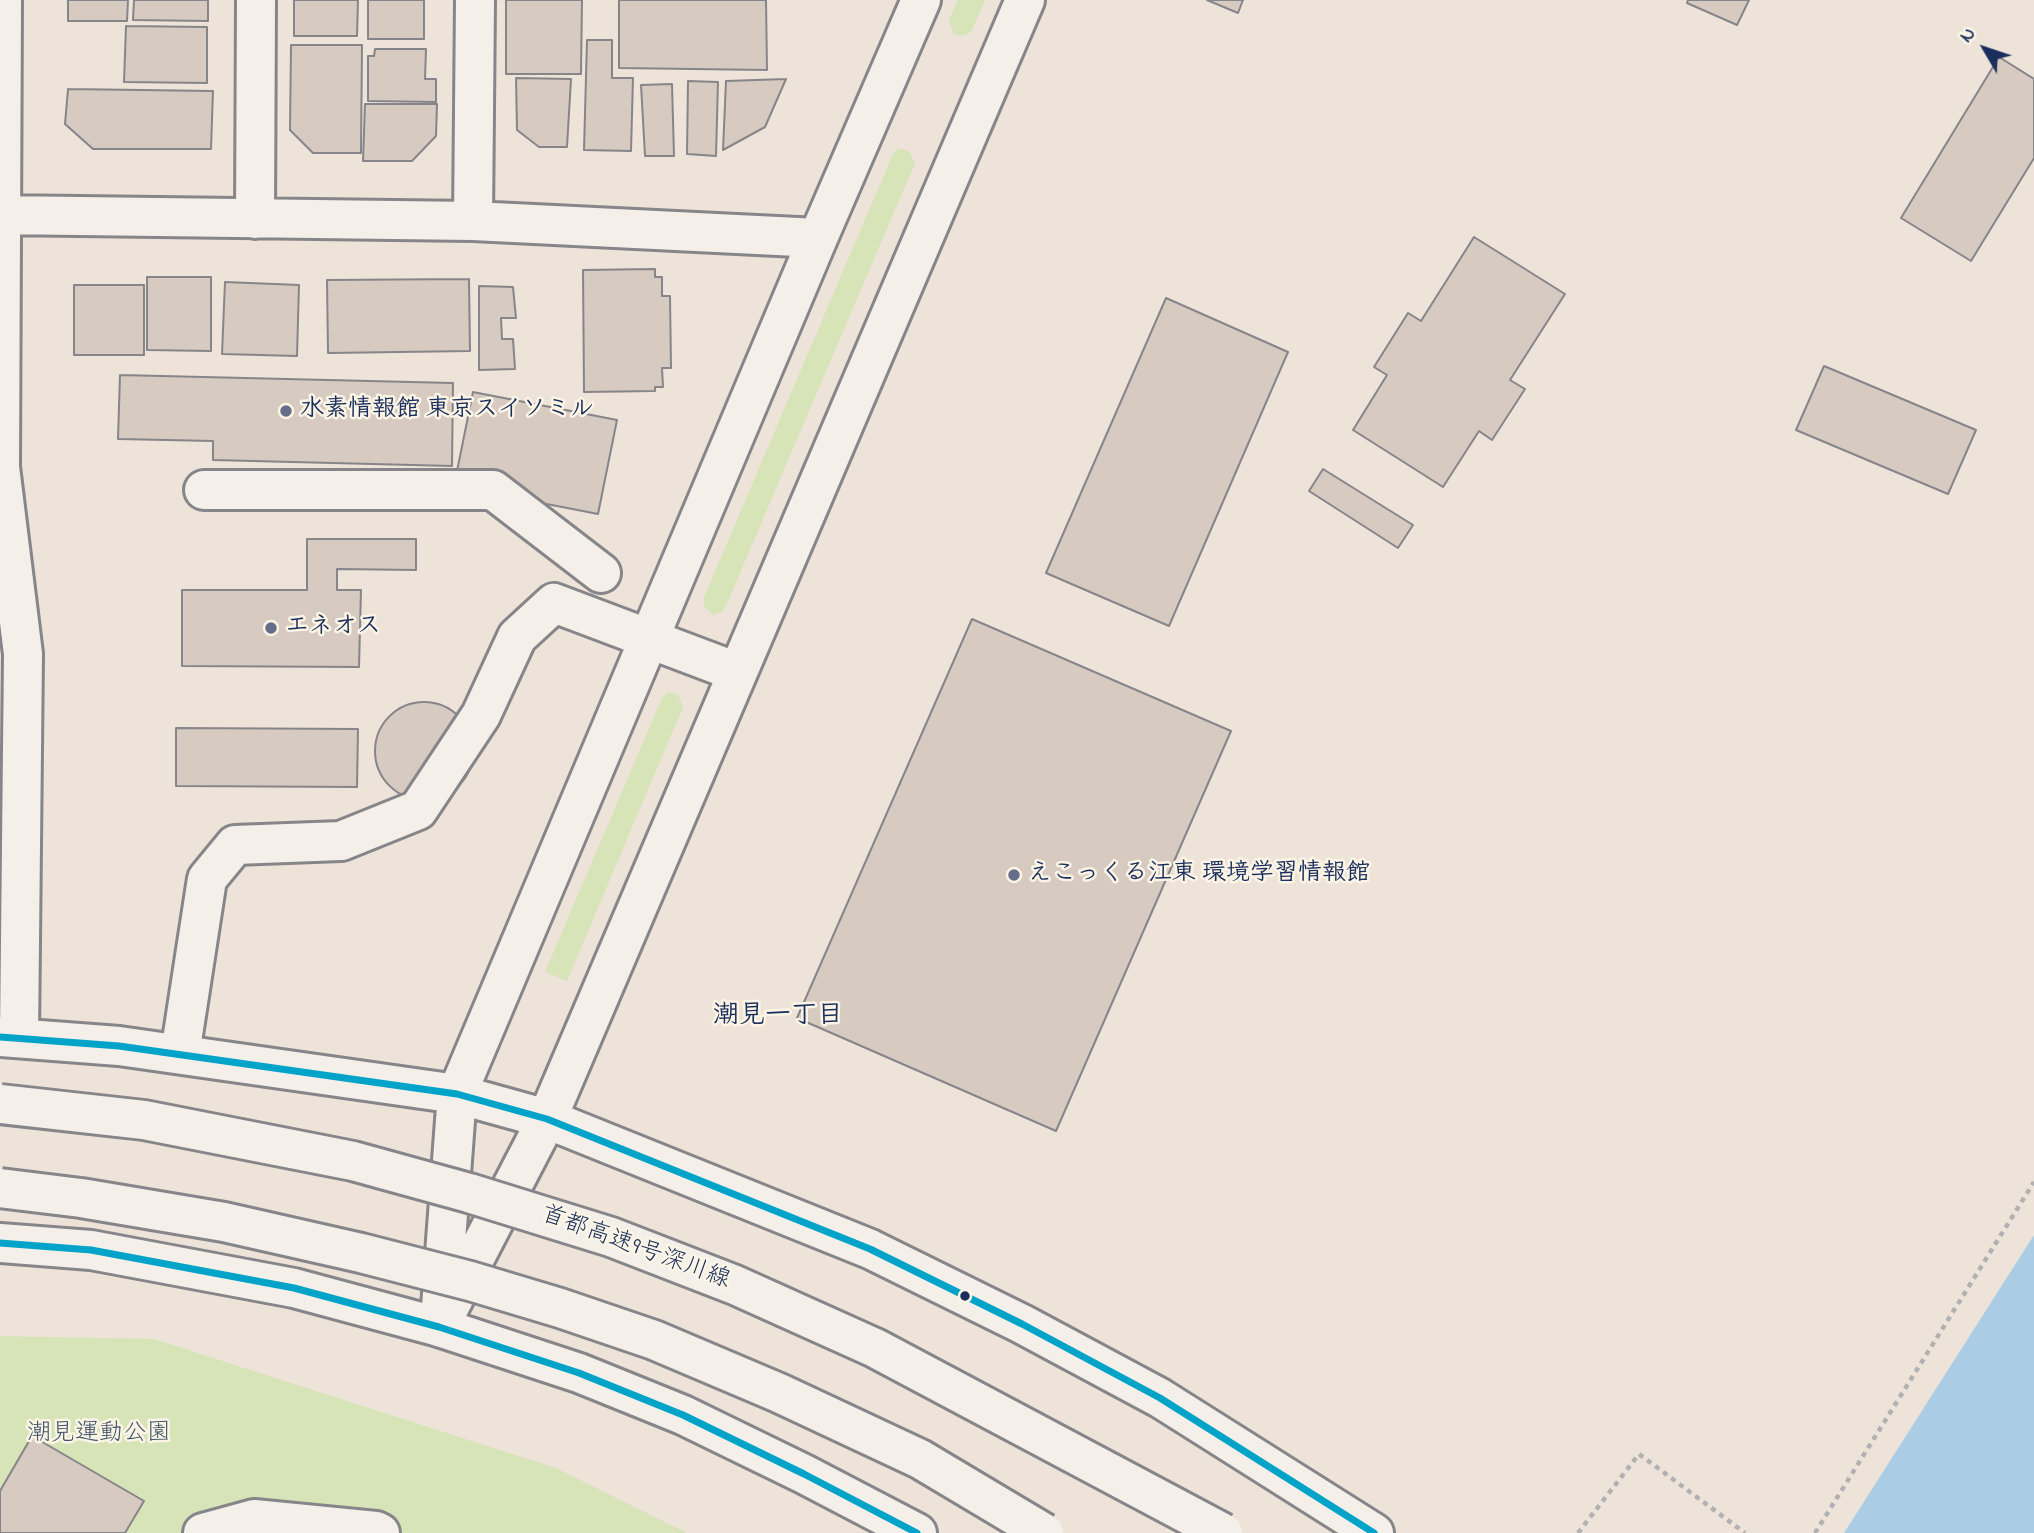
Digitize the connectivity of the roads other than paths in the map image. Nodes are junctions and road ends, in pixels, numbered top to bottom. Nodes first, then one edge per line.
1 (2, 0) edge
2 (256, 0) edge
3 (475, 0) edge
4 (921, 0) edge
5 (1025, 0) edge
6 (0, 215) edge
7 (255, 219) junction
8 (473, 221) junction
9 (818, 238) junction
10 (204, 490) dead end
11 (601, 573) dead end
12 (649, 639) junction
13 (737, 672) junction
14 (9, 1037) edge
15 (180, 1055) junction
16 (457, 1094) junction
17 (0, 1104) edge
18 (547, 1119) junction
19 (0, 1188) edge
20 (0, 1243) edge
21 (439, 1327) junction
22 (203, 1533) edge
23 (380, 1533) edge
24 (917, 1533) edge
25 (1044, 1533) edge
26 (1223, 1533) edge
27 (1374, 1533) edge

1 - 6 main road
2 - 7 main road
3 - 8 main road
4 - 9 main road
5 - 13 main road
6 - 7 main road
6 - 14 main road
7 - 8 main road
8 - 9 main road
9 - 12 main road
10 - 11 main road
12 - 13 main road
12 - 15 main road
12 - 16 main road
13 - 18 main road
14 - 15 main road
15 - 16 main road
16 - 18 main road
16 - 21 main road
17 - 26 main road, 首都高速9号深川線, bridge
18 - 21 main road
18 - 27 main road
19 - 25 main road, bridge
20 - 21 main road
21 - 24 main road
22 - 23 main road

